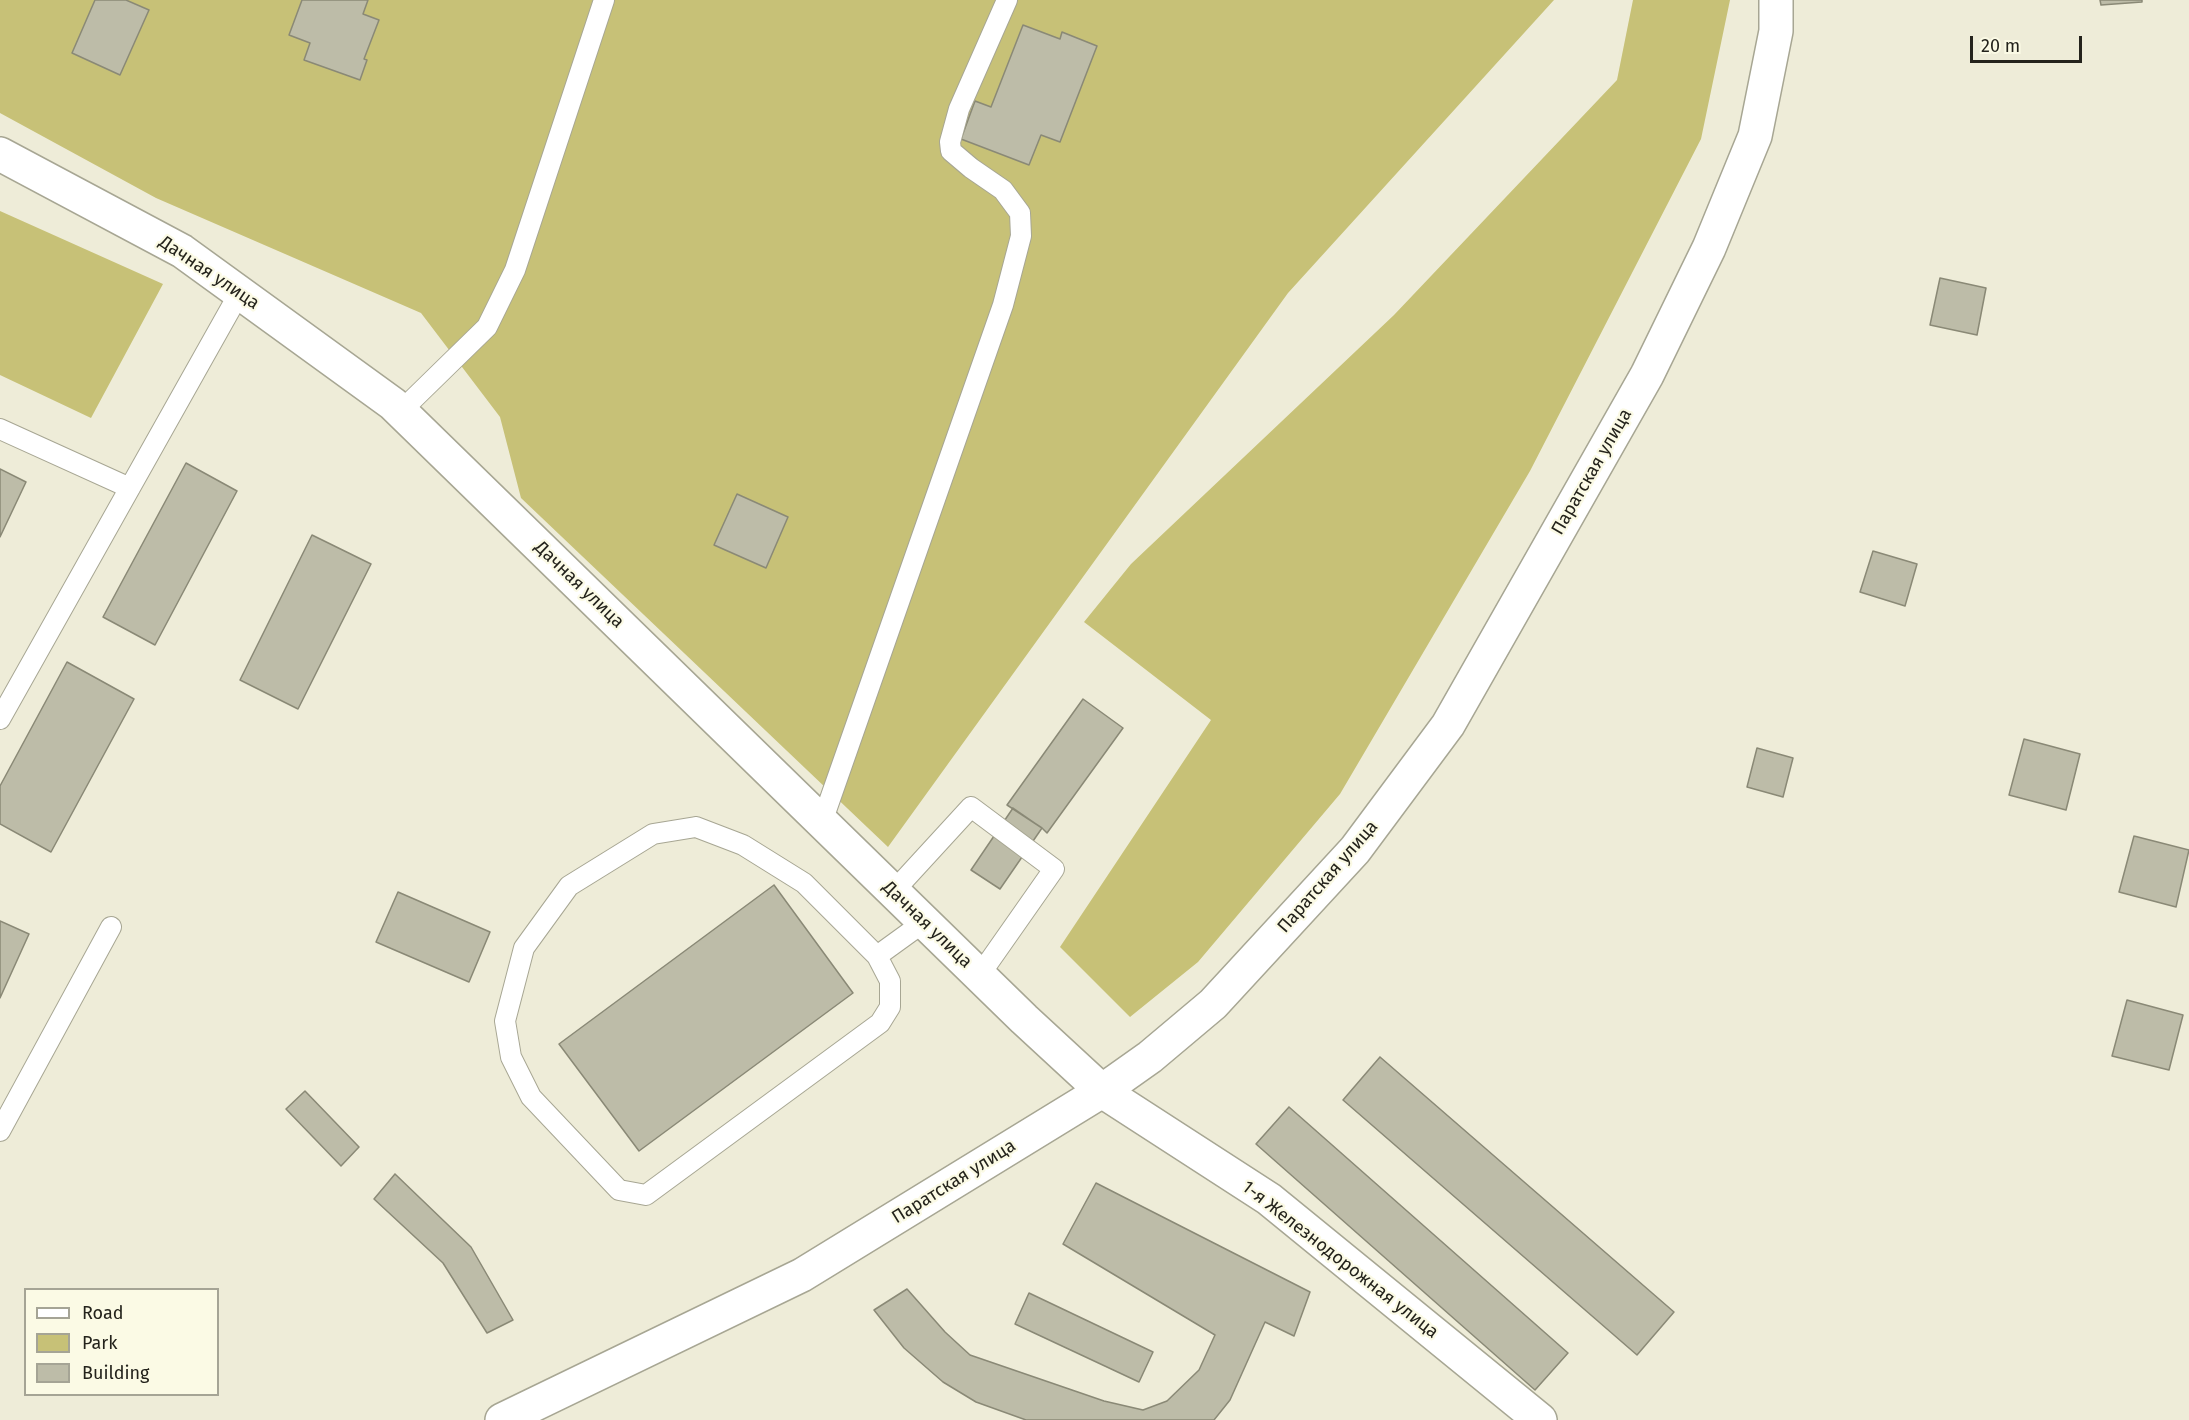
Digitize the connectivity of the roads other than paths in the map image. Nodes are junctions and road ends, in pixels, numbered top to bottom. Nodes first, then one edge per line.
1 (604, 0) edge
2 (1007, 0) edge
3 (1776, 0) edge
4 (0, 154) edge
5 (240, 292) junction
6 (401, 411) junction
7 (0, 429) edge
8 (130, 488) junction
9 (0, 719) edge
10 (822, 822) junction
11 (892, 892) junction
12 (924, 922) junction
13 (111, 927) dead end
14 (877, 956) junction
15 (980, 976) junction
16 (1102, 1091) junction
17 (0, 1131) edge
18 (502, 1420) edge
19 (1540, 1420) edge

1 - 6 lane
2 - 10 lane
3 - 16 street, Паратская улица
4 - 5 street, Дачная улица
5 - 6 street, Дачная улица
5 - 8 lane
6 - 10 street, Дачная улица
7 - 8 lane
8 - 9 lane
10 - 11 street, Дачная улица
11 - 12 street, Дачная улица
11 - 15 lane
12 - 14 lane
12 - 15 street, Дачная улица
13 - 17 lane
14 - 14 lane
15 - 16 street, Дачная улица
16 - 18 street, Паратская улица
16 - 19 street, 1-я Железнодорожная улица

